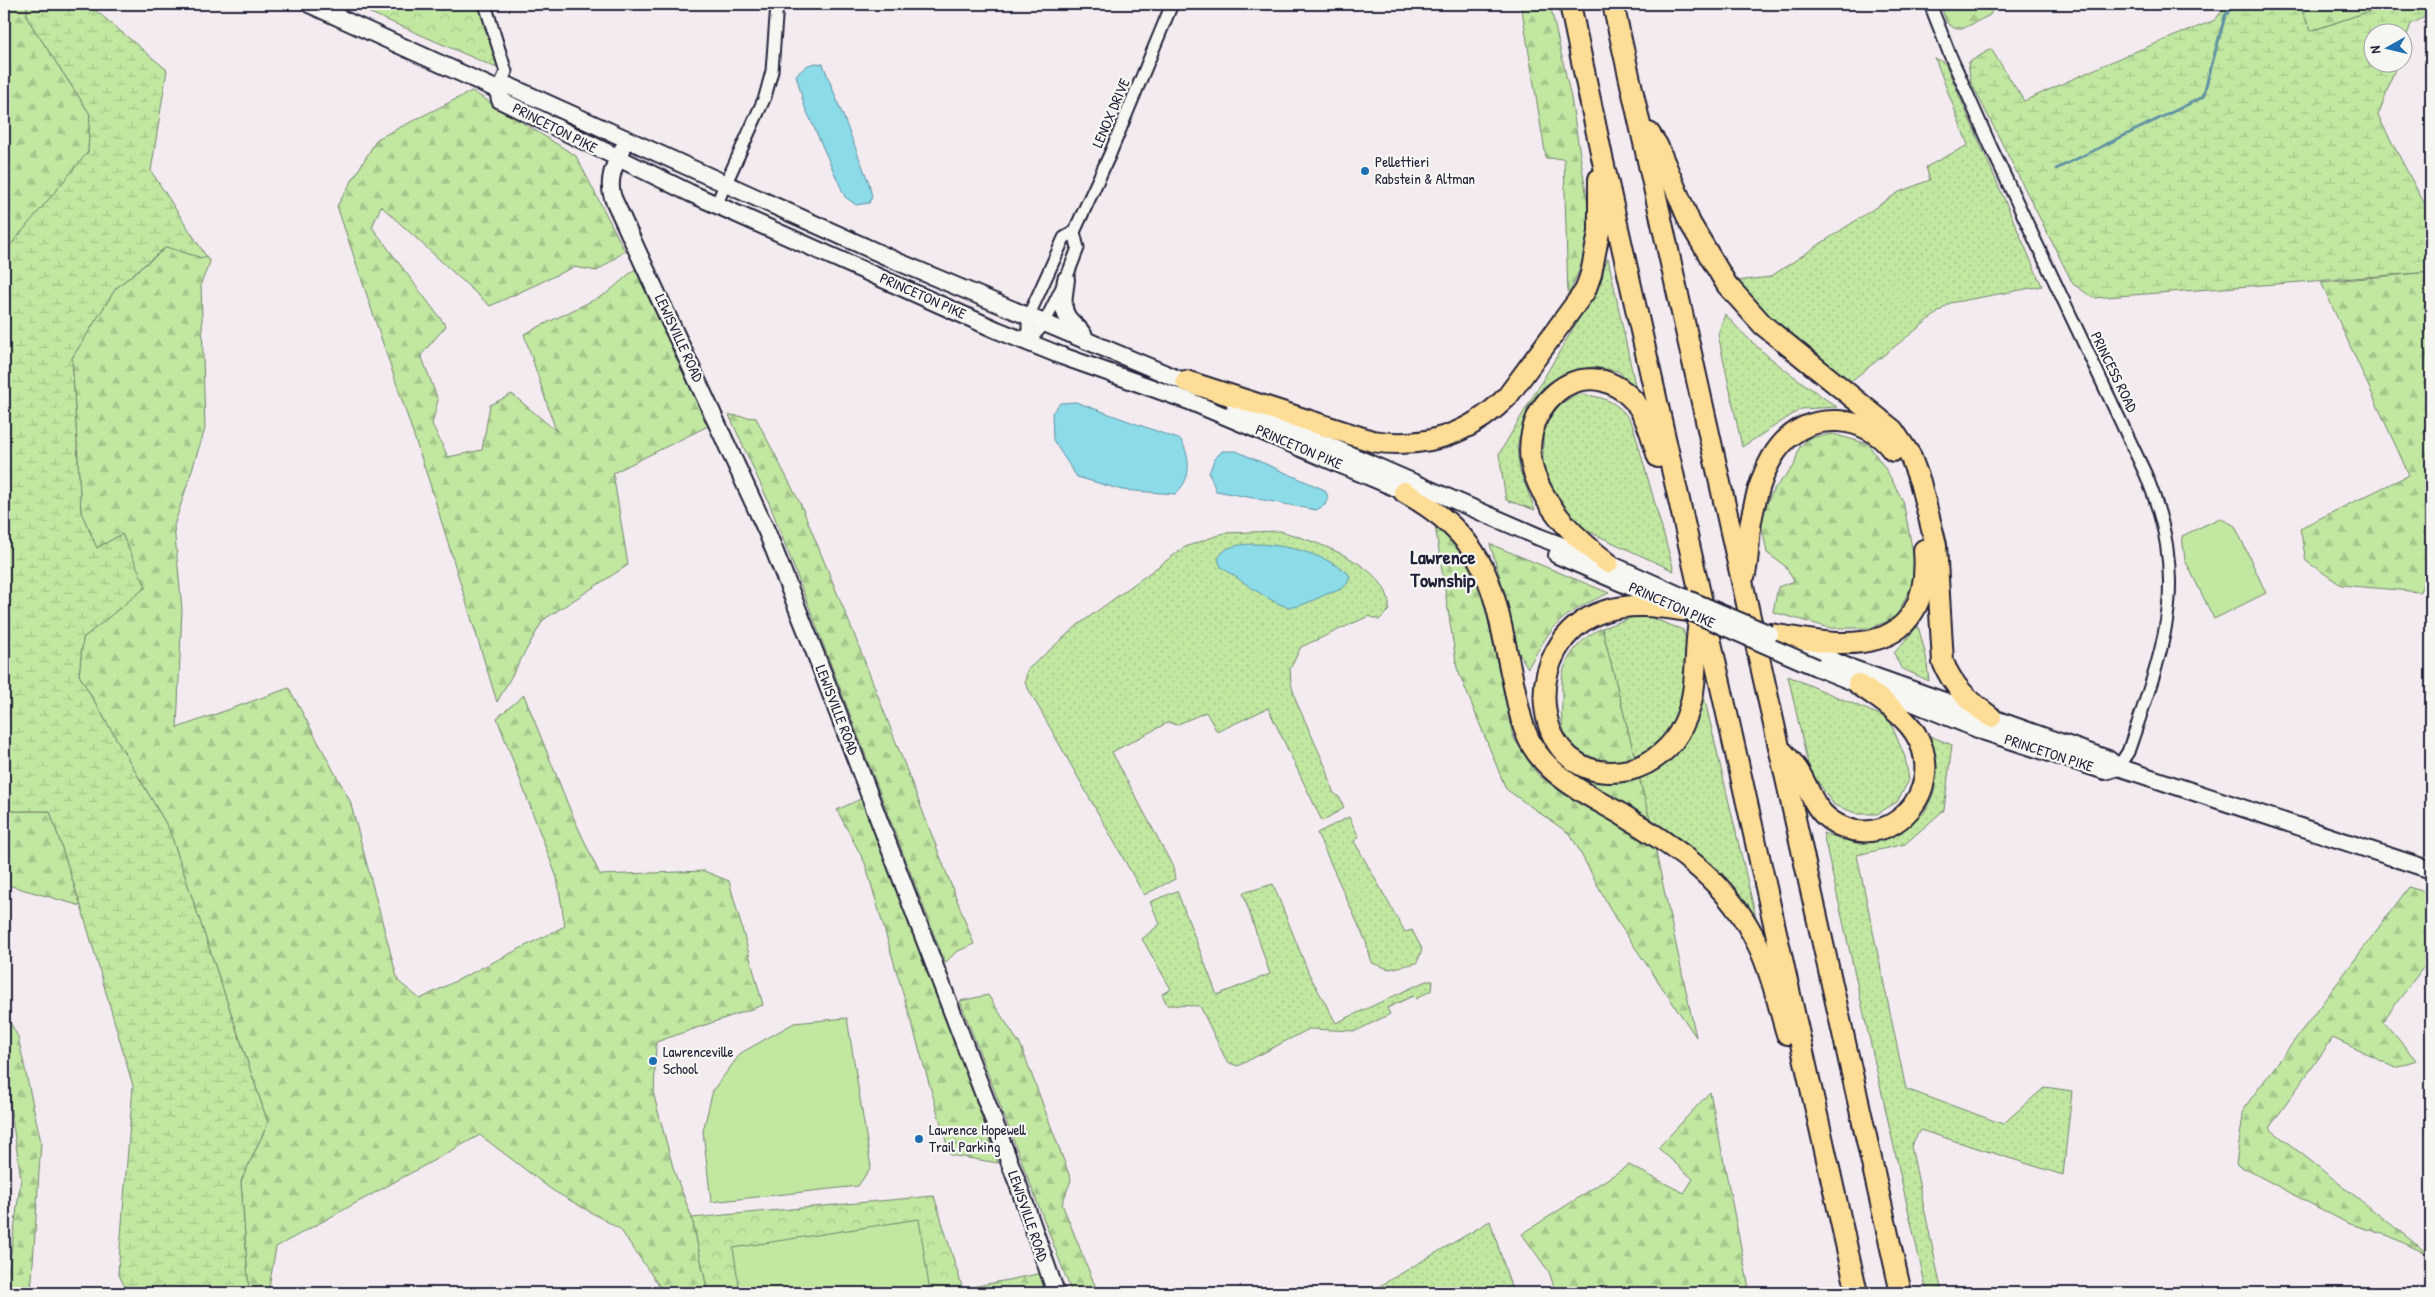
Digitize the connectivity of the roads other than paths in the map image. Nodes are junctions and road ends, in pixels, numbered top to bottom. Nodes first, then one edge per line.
1 (309, 4) edge
2 (485, 4) edge
3 (777, 4) edge
4 (1172, 4) edge
5 (1570, 4) edge
6 (1613, 4) edge
7 (1930, 4) edge
8 (498, 90) junction
9 (1640, 119) junction
10 (628, 140) junction
11 (1602, 157) junction
12 (617, 159) junction
13 (726, 184) junction
14 (716, 205) junction
15 (1074, 232) junction
16 (1066, 279) junction
17 (1028, 317) junction
18 (1044, 324) junction
19 (1086, 340) junction
20 (1028, 342) junction
21 (1186, 381) junction
22 (1404, 492) junction
23 (1680, 502) junction
24 (1608, 563) junction
25 (1743, 583) junction
26 (1640, 591) junction
27 (1695, 605) junction
28 (1770, 634) joint
29 (1820, 654) junction
30 (1858, 684) junction
31 (1991, 717) junction
32 (1779, 747) junction
33 (2118, 767) junction
34 (2431, 870) edge
35 (1809, 1074) junction
36 (1056, 1293) edge
37 (1857, 1293) edge
38 (1901, 1293) edge

1 - 8 main road, PRINCETON PIKE
2 - 8 street
3 - 13 street
4 - 15 street, LENOX DRIVE
5 - 11 highway
6 - 9 highway
7 - 33 street, PRINCESS ROAD
8 - 10 main road, PRINCETON PIKE
8 - 12 main road, PRINCETON PIKE
9 - 25 highway
9 - 31 highway
10 - 12 main road, LEWISVILLE ROAD
10 - 13 main road, PRINCETON PIKE
11 - 21 highway
11 - 23 highway
12 - 14 main road, PRINCETON PIKE
12 - 36 main road, LEWISVILLE ROAD
13 - 14 street
13 - 17 main road, PRINCETON PIKE
14 - 20 main road, PRINCETON PIKE
15 - 16 street, LENOX DRIVE
15 - 17 street, LENOX DRIVE
16 - 18 street, LENOX DRIVE
16 - 19 main road
17 - 18 main road, PRINCETON PIKE
17 - 20 street, LENOX DRIVE
18 - 19 main road, PRINCETON PIKE
18 - 20 street, LENOX DRIVE
19 - 21 main road, PRINCETON PIKE
20 - 22 main road, PRINCETON PIKE
21 - 24 main road, PRINCETON PIKE
22 - 26 main road, PRINCETON PIKE
22 - 35 highway
23 - 24 highway
23 - 27 highway
24 - 26 main road, PRINCETON PIKE
25 - 29 highway
25 - 32 highway
26 - 27 highway
26 - 27 highway
26 - 28 main road, PRINCETON PIKE, bridge
27 - 29 main road, PRINCETON PIKE, bridge
27 - 35 highway
28 - 29 highway
29 - 30 main road, PRINCETON PIKE
29 - 31 main road, PRINCETON PIKE
30 - 32 highway
30 - 33 main road, PRINCETON PIKE
31 - 33 main road, PRINCETON PIKE
32 - 38 highway
33 - 34 main road, PRINCETON PIKE
35 - 37 highway

